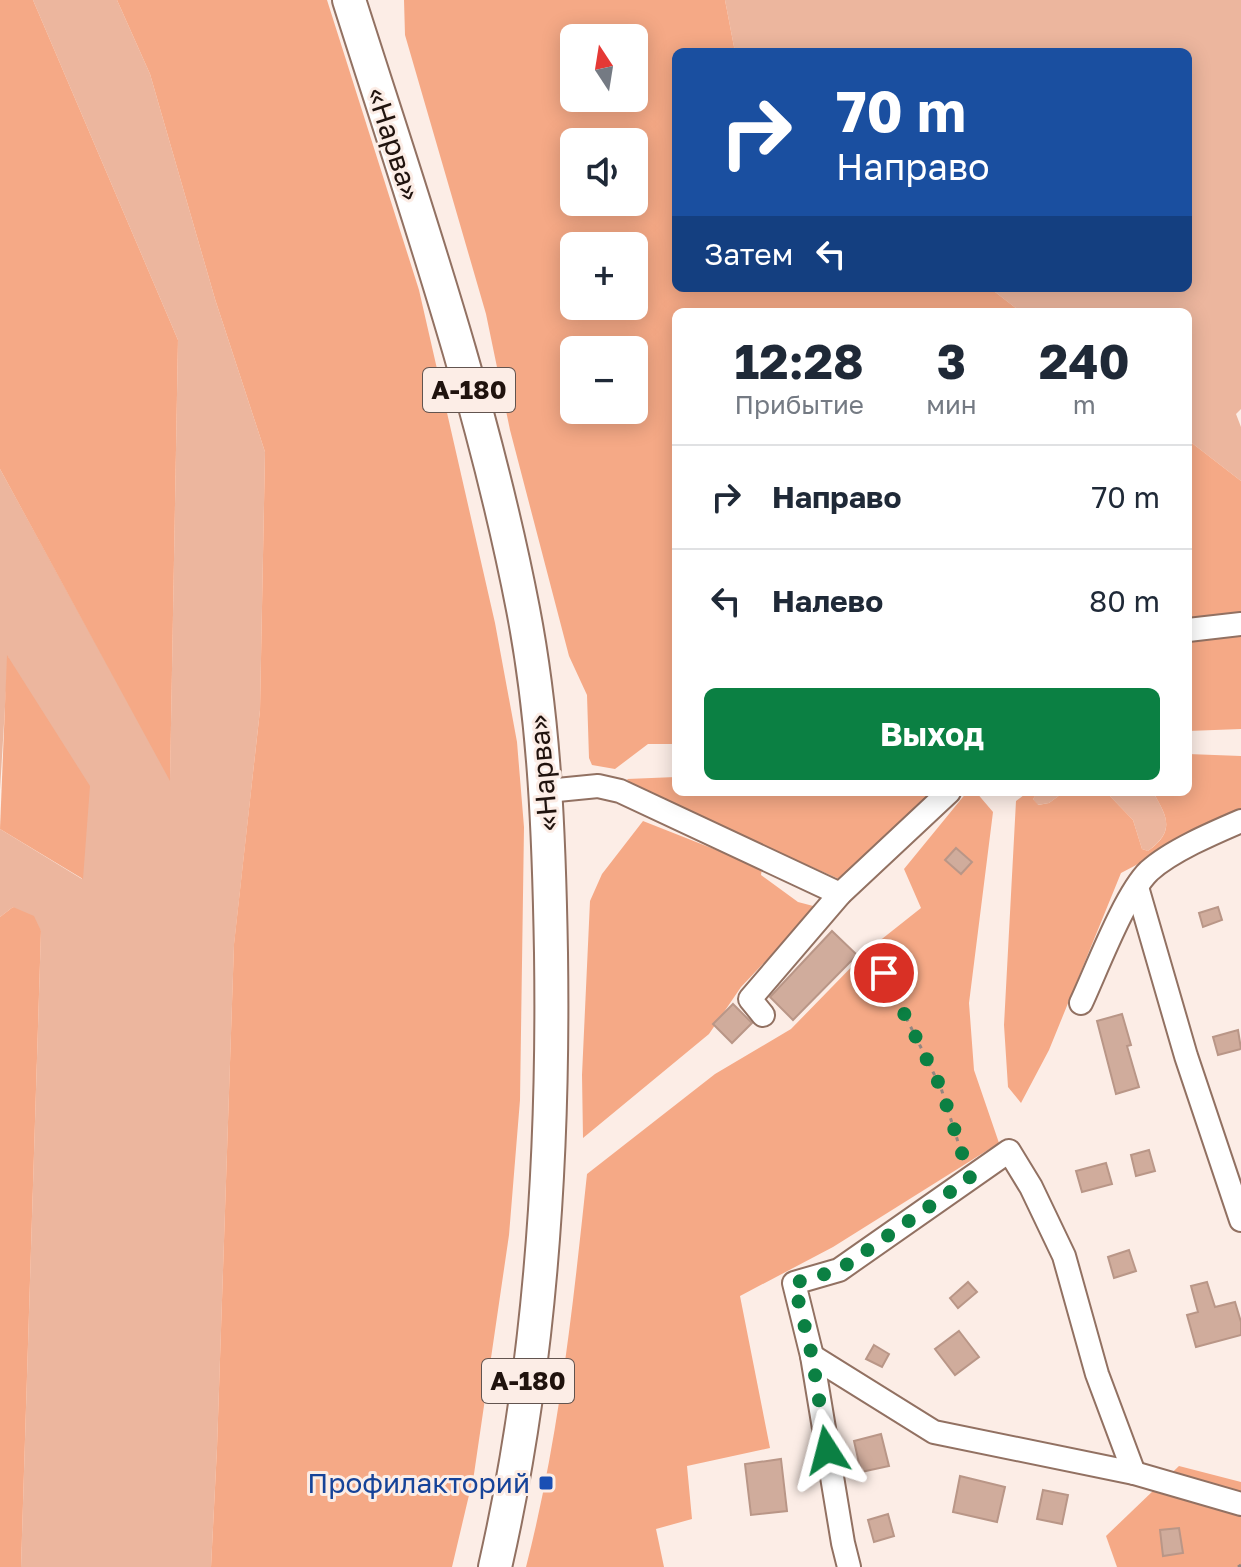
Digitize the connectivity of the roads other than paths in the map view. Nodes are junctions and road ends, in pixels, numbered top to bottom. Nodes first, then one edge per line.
1 (349, 0) edge
2 (1241, 624) edge
3 (1192, 630) edge
4 (547, 791) junction
5 (945, 796) edge
6 (1241, 821) edge
7 (1137, 887) junction
8 (840, 894) junction
9 (1081, 1003) dead end
10 (763, 1015) dead end
11 (546, 1194) junction
12 (1241, 1220) edge
13 (812, 1356) junction
14 (1134, 1473) junction
15 (1241, 1504) edge
16 (483, 1567) edge
17 (495, 1567) edge
18 (849, 1567) edge

1 - 4 highway, «Нарва» / А-180
2 - 3 street
4 - 8 street
4 - 11 highway, «Нарва» / А-180
5 - 8 street
6 - 7 street
7 - 9 street
7 - 12 street
8 - 10 street
11 - 16 highway
11 - 17 highway, «Нарва» / А-180
13 - 14 street
13 - 14 street
13 - 18 street
14 - 15 street

